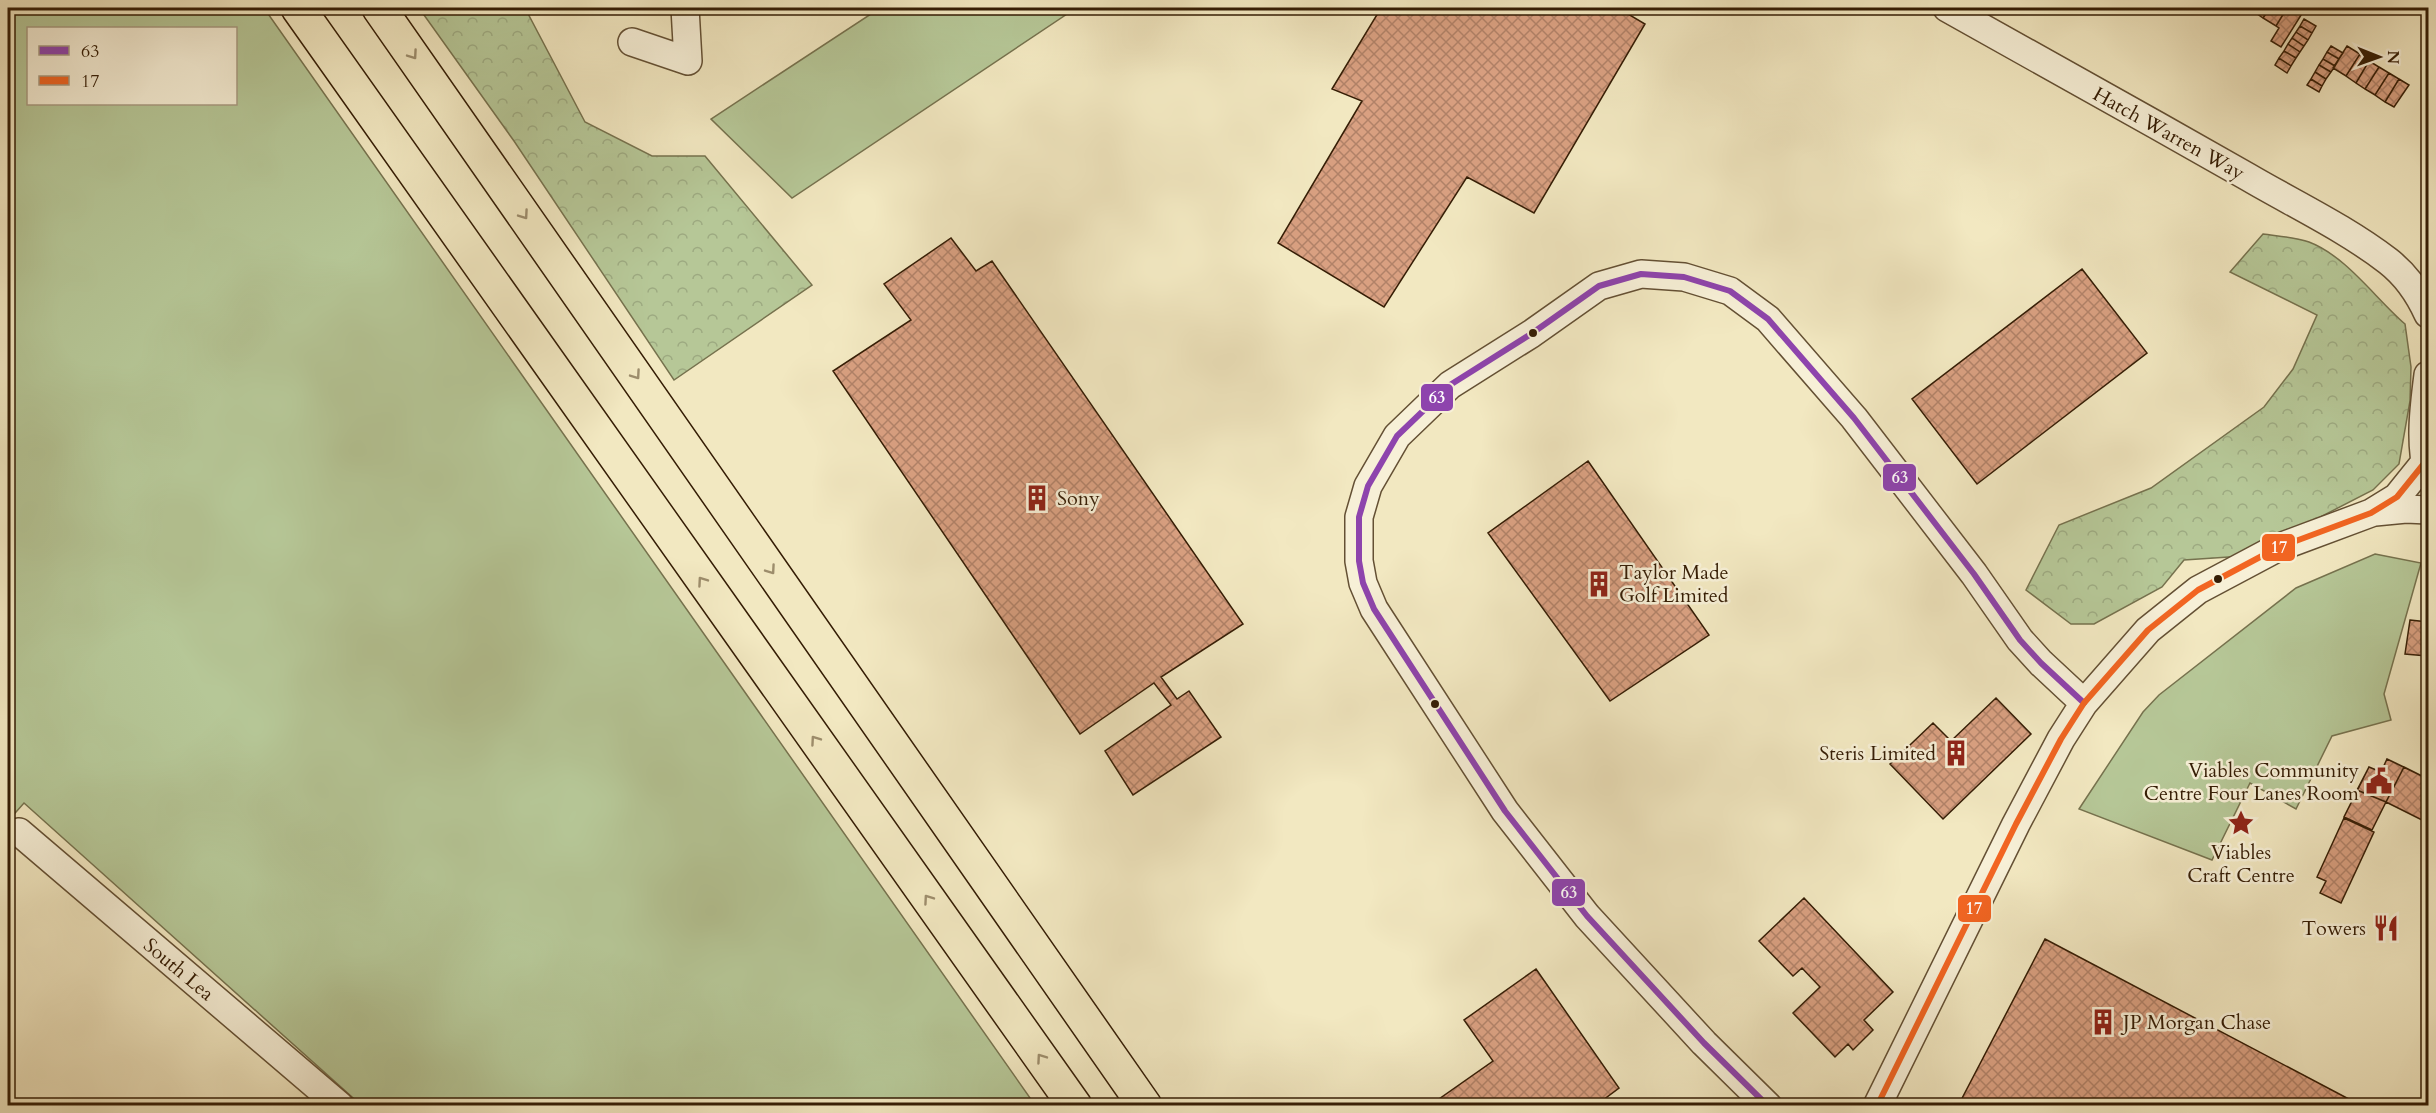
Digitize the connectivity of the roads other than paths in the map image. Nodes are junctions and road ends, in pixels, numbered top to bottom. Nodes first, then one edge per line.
1 (298, 8) edge
2 (379, 8) edge
3 (685, 8) edge
4 (1947, 8) edge
5 (632, 42) dead end
6 (2388, 261) junction
7 (2428, 276) edge
8 (2428, 314) edge
9 (2428, 375) edge
10 (2427, 468) edge
11 (2428, 510) edge
12 (2371, 513) junction
13 (2084, 703) junction
14 (19, 832) dead end
15 (340, 1106) edge
16 (1075, 1106) edge
17 (1146, 1106) edge
18 (1768, 1106) edge
19 (1877, 1106) edge

16 -> 1 highway
2 -> 17 highway
3 - 5 street
4 - 6 street, Hatch Warren Way
6 - 7 street, Hatch Warren Way
6 - 8 street, Hatch Warren Way
9 - 10 street
10 - 12 street
11 - 12 street
12 - 13 street
13 - 18 street
13 - 19 street
14 - 15 street, South Lea

